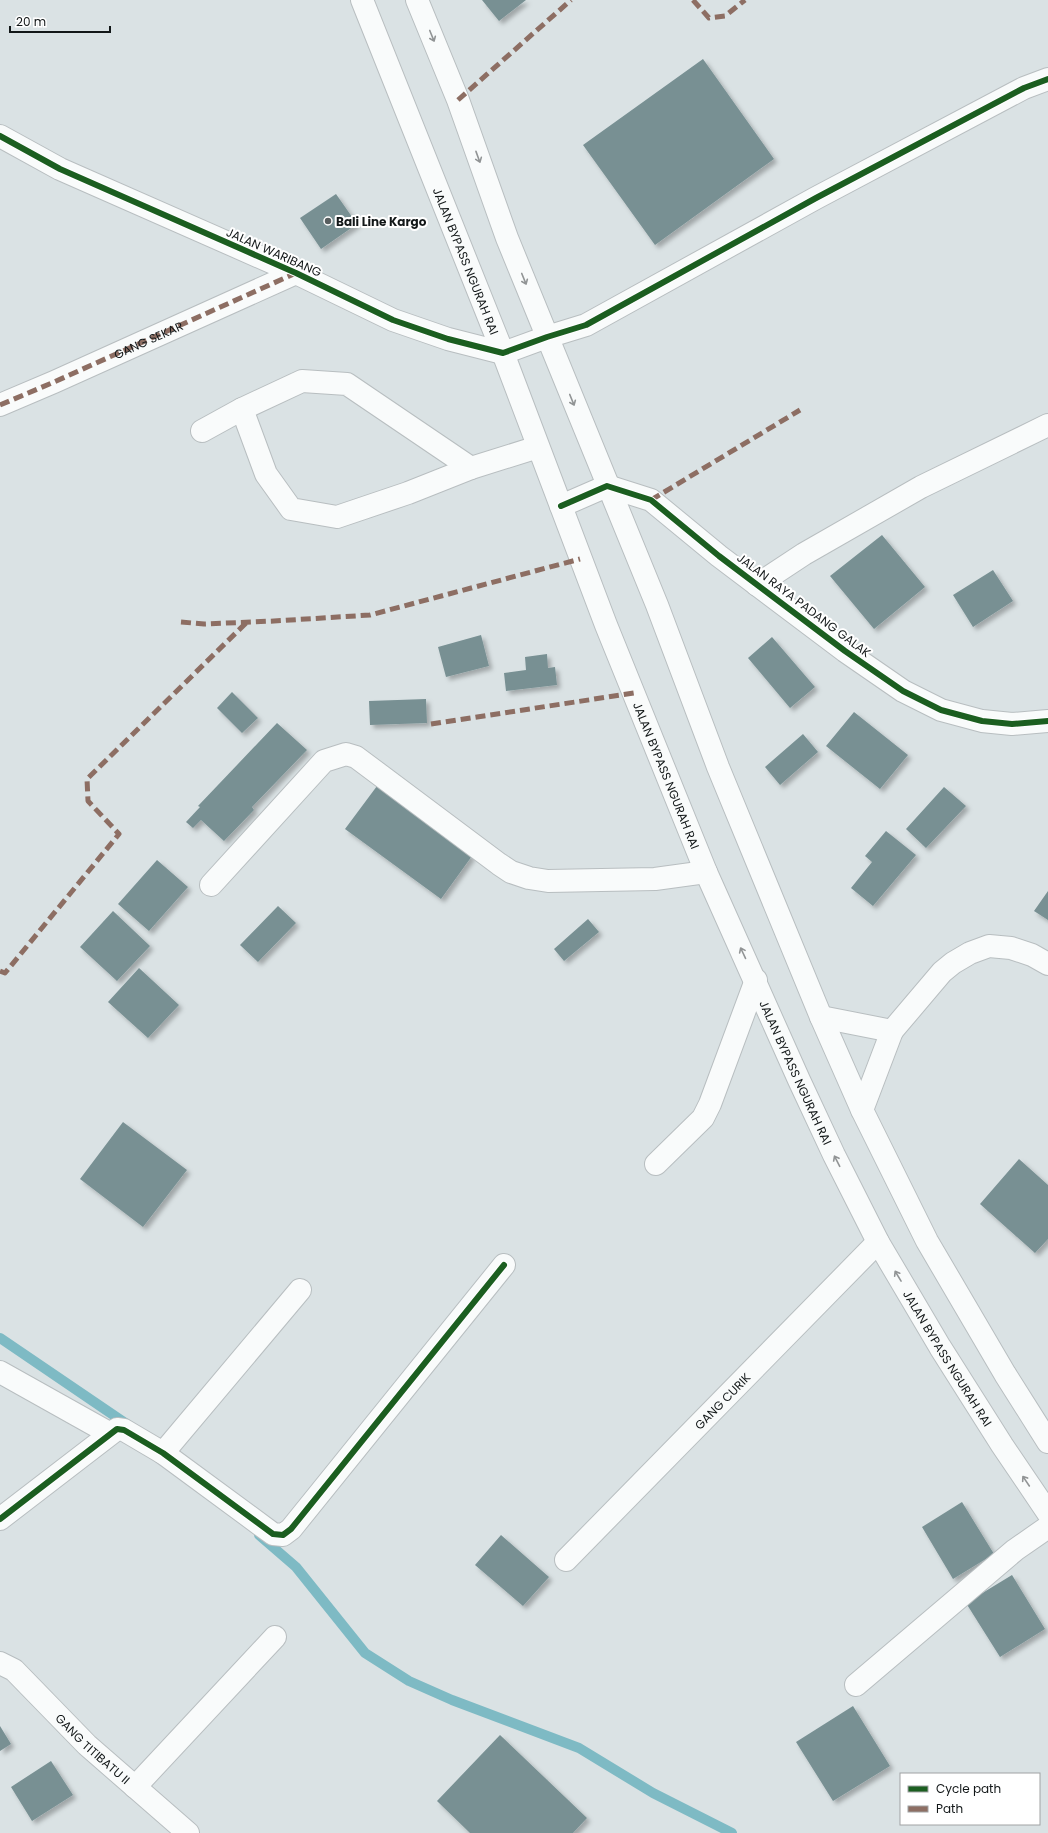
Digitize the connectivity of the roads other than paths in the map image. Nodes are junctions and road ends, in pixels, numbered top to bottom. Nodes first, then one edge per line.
1 (362, 0) edge
2 (417, 0) edge
3 (1048, 79) edge
4 (0, 136) edge
5 (296, 273) junction
6 (547, 337) junction
7 (503, 353) junction
8 (0, 405) edge
9 (242, 409) junction
10 (1048, 425) edge
11 (202, 431) dead end
12 (538, 447) junction
13 (471, 468) junction
14 (607, 486) junction
15 (561, 506) junction
16 (757, 585) junction
17 (1048, 721) edge
18 (706, 872) junction
19 (211, 885) dead end
20 (1048, 964) edge
21 (756, 980) junction
22 (821, 1017) junction
23 (892, 1031) junction
24 (862, 1110) junction
25 (656, 1164) dead end
26 (878, 1242) junction
27 (504, 1265) dead end
28 (300, 1290) dead end
29 (0, 1372) edge
30 (109, 1433) junction
31 (1048, 1442) edge
32 (163, 1453) junction
33 (1048, 1513) edge
34 (0, 1519) edge
35 (1048, 1527) edge
36 (566, 1560) dead end
37 (275, 1637) dead end
38 (0, 1663) edge
39 (856, 1686) dead end
40 (135, 1787) junction
41 (188, 1833) edge

1 - 7 main road, JALAN BYPASS NGURAH RAI
2 -> 6 main road
3 - 6 main road
4 - 5 main road, JALAN WARIBANG
5 - 7 main road, JALAN WARIBANG
5 - 8 main road, GANG SEKAR
6 - 7 main road
6 -> 14 main road
7 - 12 main road, JALAN BYPASS NGURAH RAI
9 - 11 main road
9 - 13 main road
9 - 13 main road
10 - 16 main road
12 - 13 main road
12 - 15 main road, JALAN BYPASS NGURAH RAI
14 - 15 main road
14 - 16 main road, JALAN RAYA PADANG GALAK
14 - 22 main road
15 - 18 main road, JALAN BYPASS NGURAH RAI
16 - 17 main road, JALAN RAYA PADANG GALAK
18 - 19 main road
21 -> 18 main road, JALAN BYPASS NGURAH RAI
20 - 23 main road
21 - 25 main road
26 -> 21 main road, JALAN BYPASS NGURAH RAI
22 - 23 main road
22 - 24 main road
23 - 24 main road
24 - 31 main road
33 -> 26 main road, JALAN BYPASS NGURAH RAI
26 - 36 main road, GANG CURIK
27 - 32 main road
28 - 32 main road
29 - 30 main road
30 - 32 main road
30 - 34 main road
35 - 39 main road
37 - 40 main road
38 - 40 main road, GANG TITIBATU II
40 - 41 main road, GANG TITIBATU II

